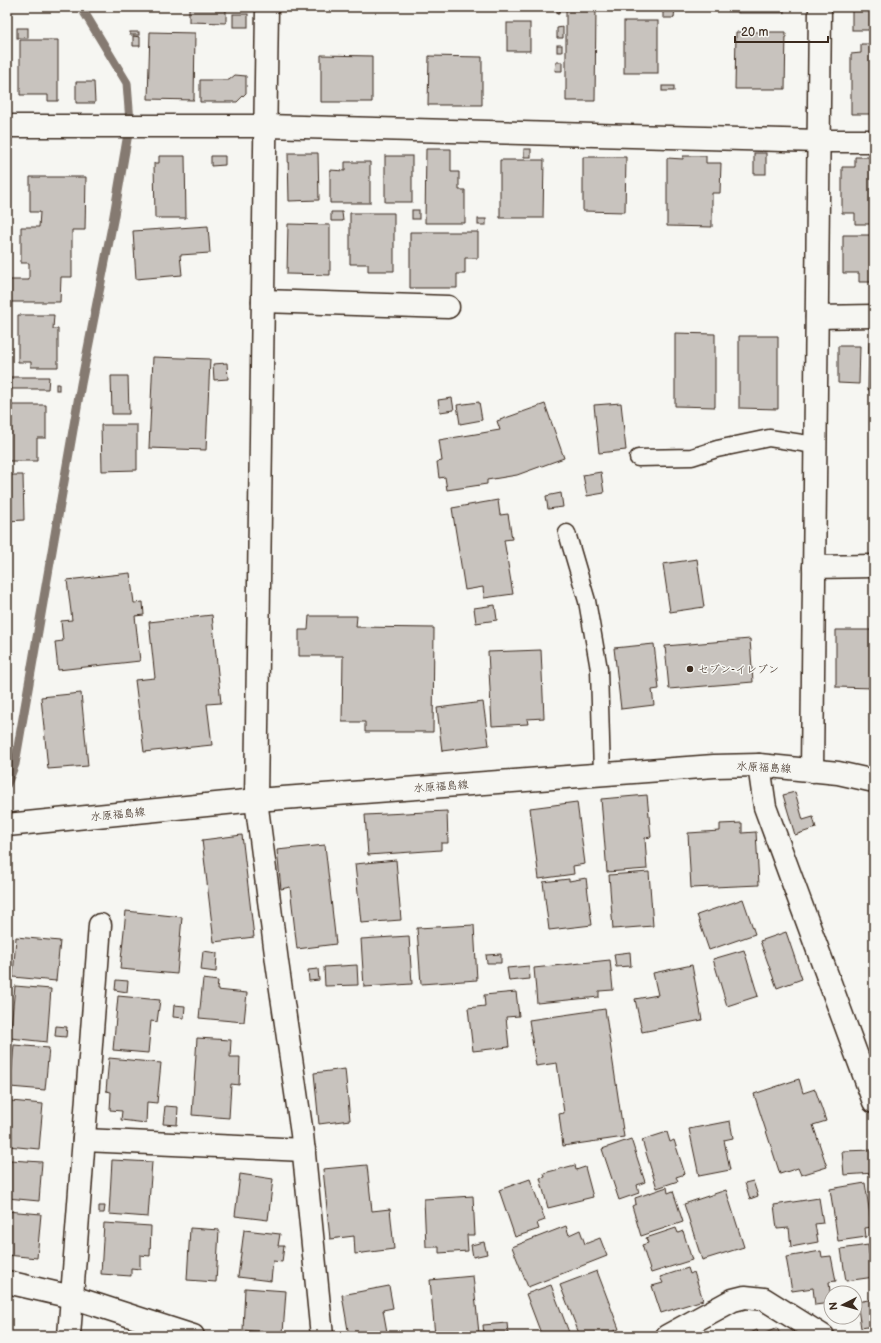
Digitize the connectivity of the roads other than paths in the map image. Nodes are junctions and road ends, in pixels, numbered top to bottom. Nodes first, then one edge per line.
1 (267, 7) edge
2 (820, 7) edge
3 (7, 126) edge
4 (266, 126) junction
5 (818, 141) junction
6 (874, 141) edge
7 (264, 301) junction
8 (448, 307) dead end
9 (817, 316) junction
10 (874, 316) edge
11 (815, 445) junction
12 (638, 458) dead end
13 (567, 532) dead end
14 (874, 566) edge
15 (814, 567) junction
16 (759, 765) junction
17 (812, 771) junction
18 (602, 774) junction
19 (874, 781) edge
20 (256, 800) junction
21 (7, 825) edge
22 (100, 925) dead end
23 (874, 1102) edge
24 (84, 1140) junction
25 (304, 1150) junction
26 (7, 1282) edge
27 (72, 1297) junction
28 (153, 1330) edge
29 (69, 1336) edge
30 (193, 1336) edge
31 (322, 1336) edge
32 (667, 1336) edge
33 (824, 1336) edge

1 - 4 street
2 - 5 street
3 - 4 street
4 - 5 street
4 - 7 street
5 - 6 street
5 - 9 street
7 - 8 street
7 - 20 street
9 - 10 street
9 - 11 street
11 - 12 lane
11 - 15 street
13 - 18 lane
14 - 15 street
15 - 17 street
16 - 17 street, 水原福島線
16 - 18 street, 水原福島線
16 - 23 street
17 - 19 street, 水原福島線
18 - 20 street, 水原福島線
20 - 21 street, 水原福島線
20 - 25 street
22 - 24 street
24 - 25 street
24 - 27 street
25 - 31 street
26 - 27 street
27 - 28 street
27 - 29 street
28 - 30 street
32 - 33 street

